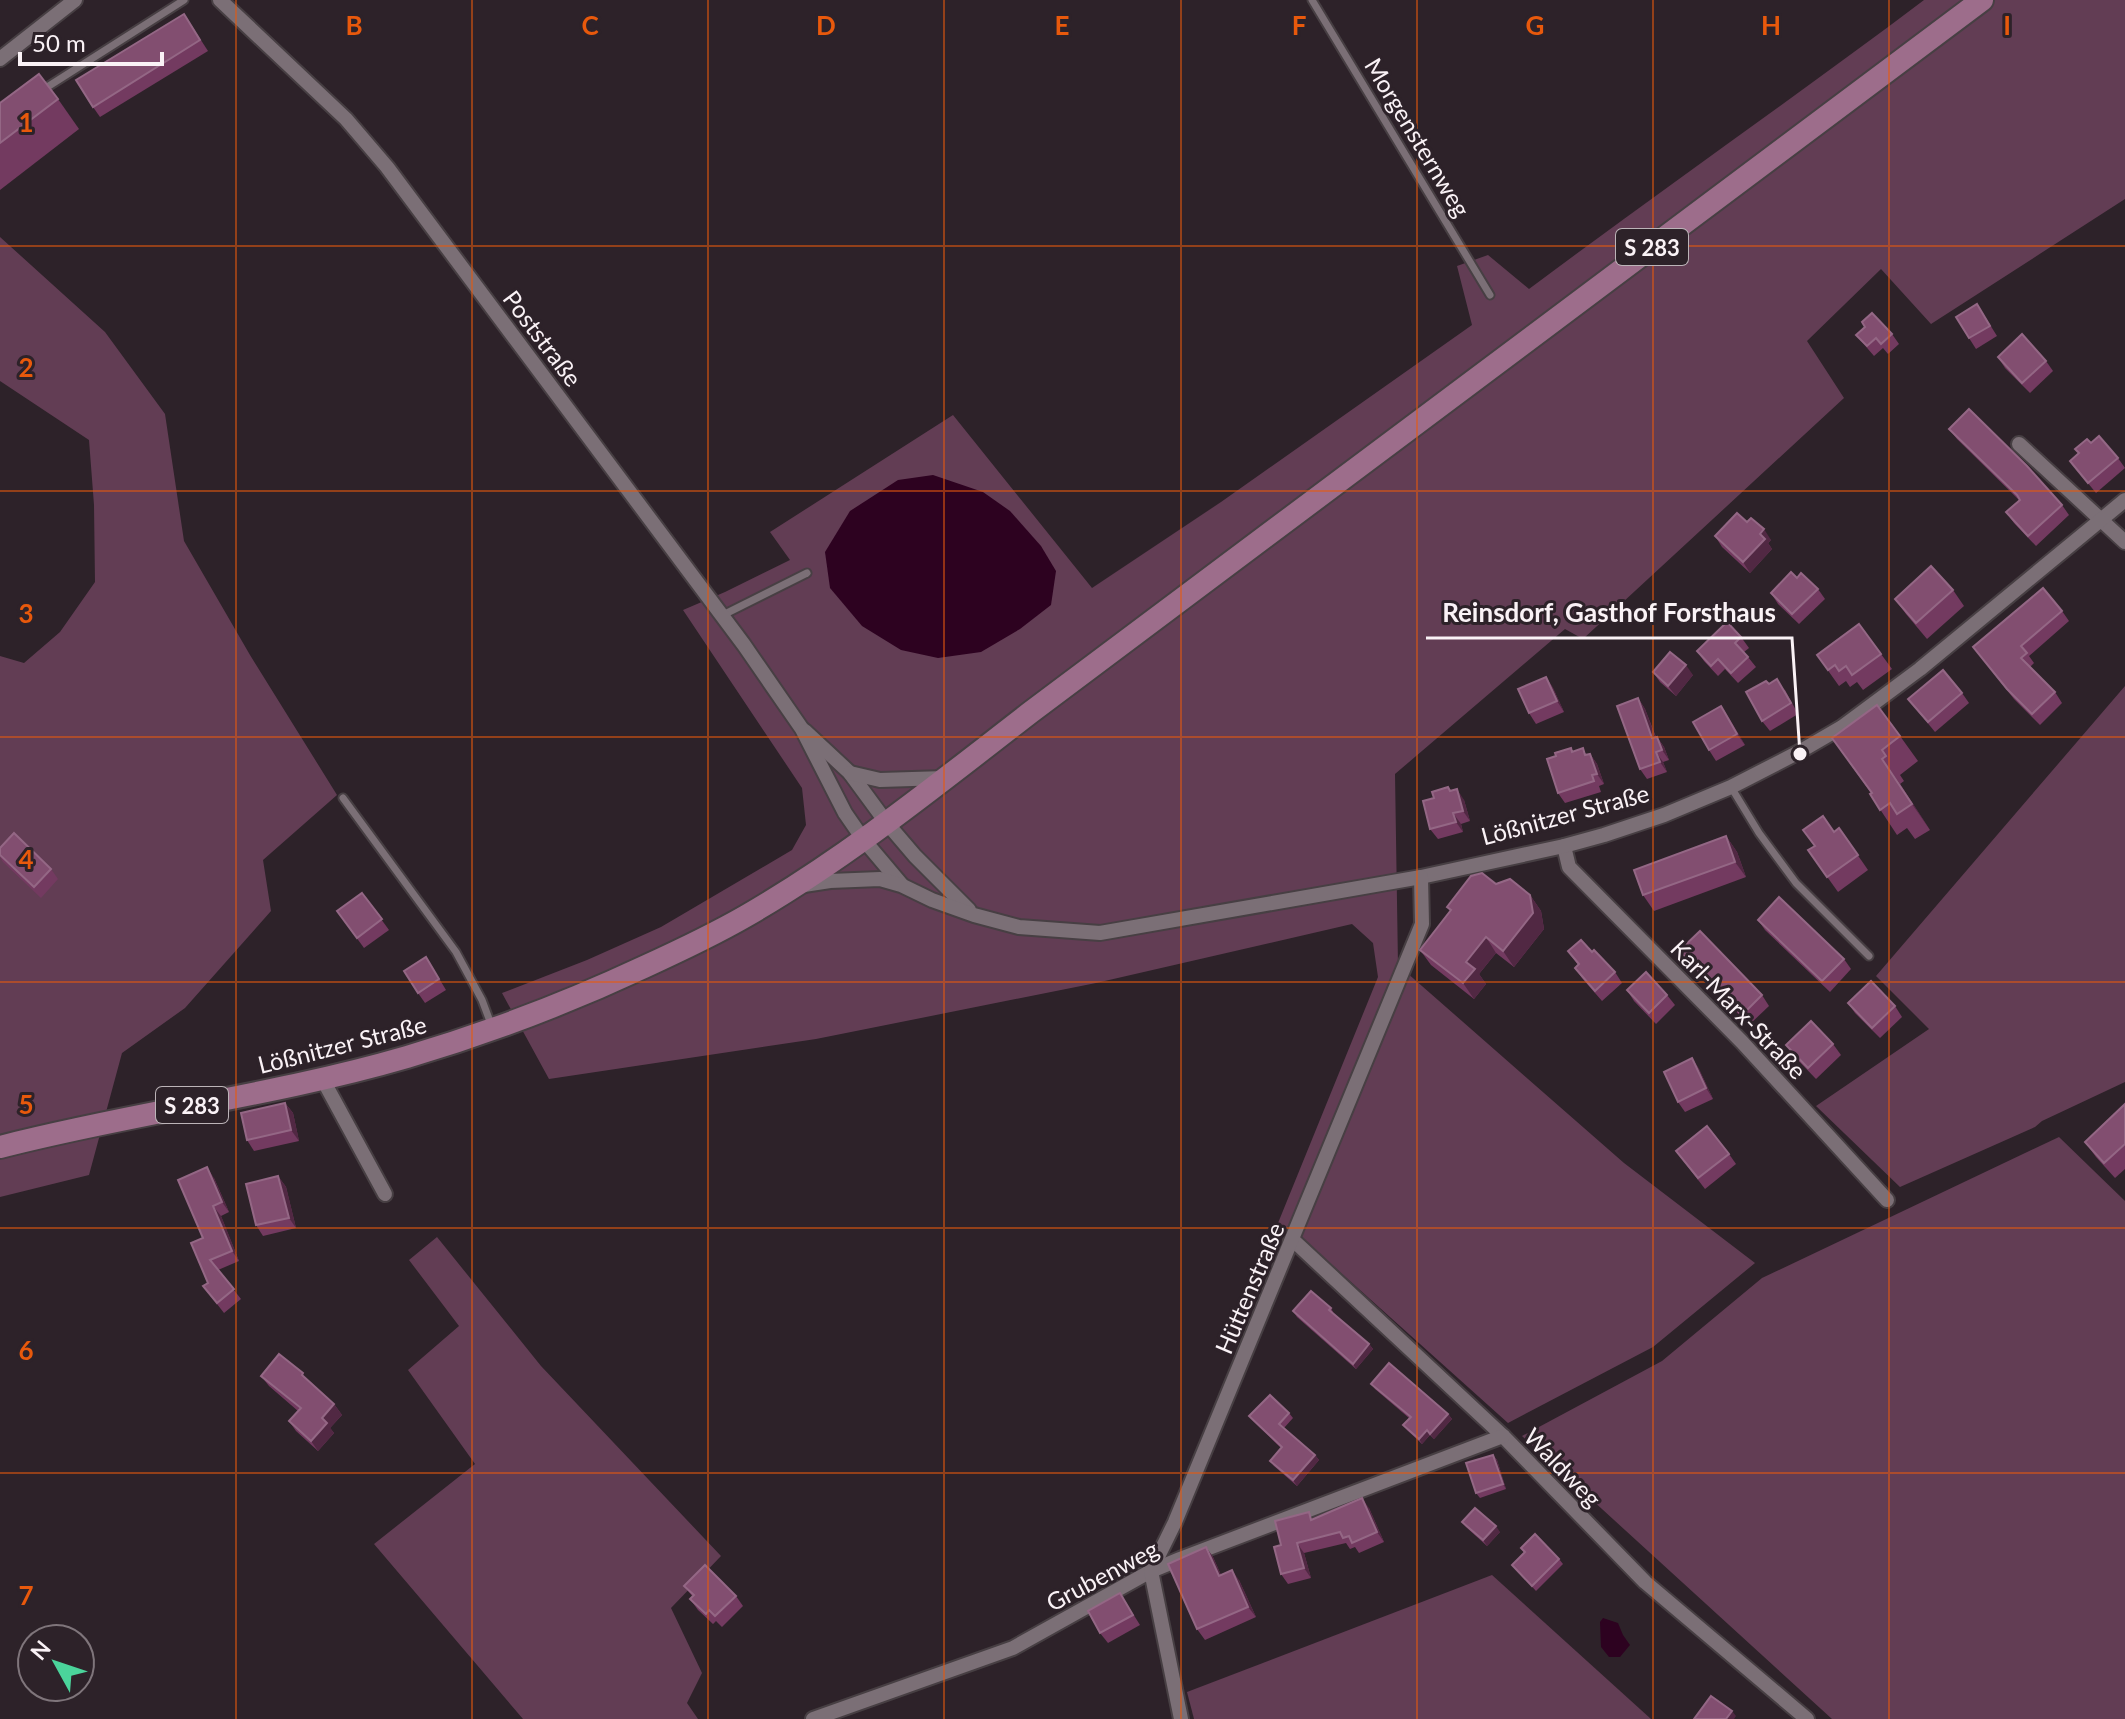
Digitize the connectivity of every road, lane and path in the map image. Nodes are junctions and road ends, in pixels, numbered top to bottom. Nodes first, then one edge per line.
1 (75, 0) edge
2 (184, 0) edge
3 (220, 0) edge
4 (1312, 0) edge
5 (1982, 0) edge
6 (0, 59) edge
7 (36, 95) edge
8 (1490, 295) dead end
9 (2019, 444) dead end
10 (2125, 500) edge
11 (2102, 519) junction
12 (2125, 542) edge
13 (807, 573) dead end
14 (723, 615) junction
15 (802, 729) junction
16 (850, 773) junction
17 (946, 778) junction
18 (1731, 787) junction
19 (343, 798) dead end
20 (886, 822) junction
21 (863, 839) junction
22 (1564, 846) junction
23 (1421, 877) junction
24 (901, 885) junction
25 (792, 887) junction
26 (974, 915) junction
27 (1869, 956) dead end
28 (493, 1030) junction
29 (323, 1080) junction
30 (0, 1147) edge
31 (385, 1194) dead end
32 (1887, 1200) dead end
33 (1293, 1240) junction
34 (1503, 1436) junction
35 (1151, 1571) junction
36 (813, 1719) edge
37 (1181, 1719) edge
38 (1807, 1719) edge

1 - 6 street
2 - 7 lane
3 - 14 street, Poststraße
4 - 8 lane, Morgensternweg
5 - 17 main road, S 283
9 - 11 street
10 - 11 street, Lößnitzer Straße
11 - 12 street
11 - 18 street, Lößnitzer Straße
13 - 14 lane
14 - 15 street, Poststraße
15 - 16 street, Poststraße
15 - 21 street, Poststraße
16 - 17 street
16 - 20 street, Poststraße
17 - 20 main road, S 283
18 - 22 street, Lößnitzer Straße
18 - 27 lane
19 - 28 lane
20 - 21 main road, S 283
20 - 26 street
21 - 24 street, Lößnitzer Straße
21 - 25 main road, S 283
22 - 23 street, Lößnitzer Straße
22 - 32 street, Karl-Marx-Straße
23 - 26 street, Lößnitzer Straße
23 - 33 street, Hüttenstraße
24 - 25 street, Lößnitzer Straße
24 - 26 street, Lößnitzer Straße
25 - 28 main road, S 283
28 - 29 main road, Lößnitzer Straße / S 283
29 - 30 main road, Lößnitzer Straße / S 283
29 - 31 street
33 - 34 street, Waldweg
33 - 35 street, Hüttenstraße
34 - 35 street, Grubenweg
34 - 38 street, Waldweg
35 - 36 street, Grubenweg
35 - 37 street

